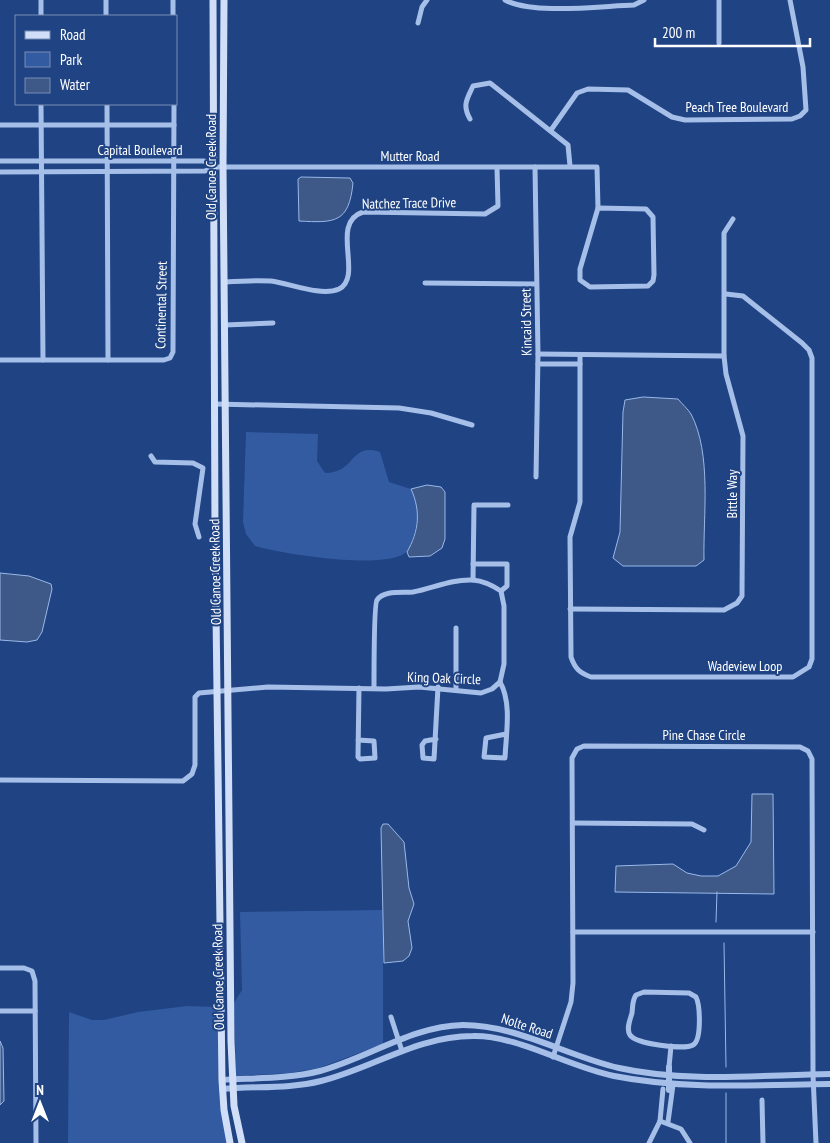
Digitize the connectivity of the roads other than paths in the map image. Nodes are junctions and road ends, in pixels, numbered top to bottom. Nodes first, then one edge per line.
1 (41, 0) edge
2 (106, 0) edge
3 (173, 0) edge
4 (213, 0) edge
5 (224, 0) edge
6 (427, 0) edge
7 (505, 0) edge
8 (644, 0) edge
9 (719, 0) edge
10 (790, 0) edge
11 (41, 15) edge
12 (106, 15) edge
13 (173, 15) edge
14 (418, 23) dead end
15 (719, 42) dead end
16 (41, 105) edge
17 (107, 105) edge
18 (174, 105) edge
19 (470, 119) dead end
20 (0, 125) edge
21 (41, 125) junction
22 (174, 125) junction
23 (107, 126) junction
24 (551, 130) junction
25 (41, 160) junction
26 (0, 161) edge
27 (107, 161) junction
28 (174, 161) junction
29 (570, 166) junction
30 (214, 167) junction
31 (223, 167) junction
32 (535, 167) junction
33 (497, 168) junction
34 (0, 172) edge
35 (41, 172) junction
36 (107, 172) junction
37 (174, 172) junction
38 (598, 208) junction
39 (733, 219) dead end
40 (225, 282) junction
41 (425, 283) dead end
42 (536, 284) junction
43 (726, 294) junction
44 (273, 323) dead end
45 (225, 325) junction
46 (538, 354) junction
47 (580, 355) junction
48 (724, 356) junction
49 (0, 360) edge
50 (43, 360) junction
51 (108, 360) junction
52 (538, 364) junction
53 (580, 364) junction
54 (215, 404) junction
55 (226, 404) junction
56 (472, 425) dead end
57 (150, 456) dead end
58 (536, 477) dead end
59 (508, 505) dead end
60 (199, 538) dead end
61 (473, 564) junction
62 (473, 580) junction
63 (501, 591) junction
64 (570, 609) junction
65 (456, 628) dead end
66 (500, 682) junction
67 (438, 687) junction
68 (359, 688) junction
69 (374, 688) junction
70 (456, 689) junction
71 (218, 692) junction
72 (228, 692) junction
73 (506, 734) junction
74 (436, 739) junction
75 (358, 740) junction
76 (0, 780) edge
77 (219, 797) junction
78 (229, 797) junction
79 (573, 823) junction
80 (704, 830) dead end
81 (573, 932) junction
82 (813, 932) junction
83 (0, 968) edge
84 (0, 1011) edge
85 (35, 1011) junction
86 (391, 1017) dead end
87 (397, 1041) junction
88 (669, 1046) junction
89 (556, 1048) junction
90 (402, 1050) junction
91 (553, 1057) junction
92 (668, 1067) junction
93 (659, 1074) junction
94 (830, 1074) edge
95 (813, 1075) junction
96 (624, 1078) junction
97 (222, 1080) junction
98 (233, 1080) junction
99 (668, 1084) junction
100 (814, 1084) junction
101 (830, 1084) edge
102 (233, 1088) junction
103 (222, 1089) junction
104 (762, 1100) dead end
105 (665, 1121) junction
106 (36, 1143) edge
107 (230, 1143) edge
108 (242, 1143) edge
109 (649, 1143) edge
110 (690, 1143) edge
111 (763, 1143) edge
112 (816, 1143) edge

1 - 11 street
2 - 12 street
3 - 13 street
4 - 30 main road, Old Canoe Creek Road
5 - 31 main road, Old Canoe Creek Road
6 - 14 street
7 - 8 street
9 - 15 street
10 - 24 street, Peach Tree Boulevard
16 - 21 street
17 - 23 street
18 - 22 street, Continental Street
19 - 24 street
20 - 21 street
21 - 23 street
21 - 25 street
22 - 23 street
22 - 28 street, Continental Street
23 - 27 street
24 - 29 street
25 - 26 street, Capital Boulevard
25 - 27 street, Capital Boulevard
25 - 35 street
27 - 28 street, Capital Boulevard
27 - 36 street
28 - 30 street, Capital Boulevard
28 - 37 street, Continental Street
29 - 32 street, Mutter Road
29 - 38 street, Mutter Road
30 - 31 street, Mutter Road
30 - 37 street, Capital Boulevard
30 - 54 main road, Old Canoe Creek Road
31 - 33 street, Mutter Road
31 - 40 main road, Old Canoe Creek Road
32 - 33 street, Mutter Road
32 - 42 street, Kincaid Street
33 - 40 street, Natchez Trace Drive
34 - 35 street, Capital Boulevard
35 - 36 street, Capital Boulevard
35 - 50 street
36 - 37 street, Capital Boulevard
36 - 51 street
37 - 51 street, Continental Street
38 - 38 street
39 - 43 street, Bittle Way
40 - 45 main road, Old Canoe Creek Road
41 - 42 street
42 - 46 street, Kincaid Street
43 - 48 street, Bittle Way
43 - 64 street, Wadeview Loop
44 - 45 street
45 - 55 main road, Old Canoe Creek Road
46 - 47 street
46 - 52 street, Kincaid Street
47 - 48 street
47 - 53 street, Wadeview Loop
48 - 64 street, Bittle Way
49 - 50 street, Continental Street
50 - 51 street, Continental Street
52 - 53 street
52 - 58 street, Kincaid Street
53 - 64 street, Wadeview Loop
54 - 55 street
54 - 71 main road, Old Canoe Creek Road
55 - 56 street
55 - 72 main road, Old Canoe Creek Road
57 - 60 street
59 - 61 street
61 - 62 street
61 - 63 street
62 - 63 street
62 - 69 street
63 - 66 street, King Oak Circle
65 - 70 street
66 - 70 street, King Oak Circle
66 - 73 street
67 - 69 street, King Oak Circle
67 - 70 street, King Oak Circle
67 - 74 street
68 - 69 street, King Oak Circle
68 - 72 street, King Oak Circle
68 - 75 street
71 - 72 street, King Oak Circle
71 - 76 street, King Oak Circle
71 - 77 main road, Old Canoe Creek Road
72 - 78 main road, Old Canoe Creek Road
73 - 73 street
74 - 74 street
75 - 75 street
77 - 78 main road
77 - 97 main road, Old Canoe Creek Road
78 - 98 main road, Old Canoe Creek Road
79 - 80 street
79 - 81 street, Pine Chase Circle
79 - 82 street, Pine Chase Circle
81 - 82 street
81 - 89 street, Pine Chase Circle
82 - 95 street, Pine Chase Circle
83 - 85 street
84 - 85 street
85 - 106 street
86 - 87 street
87 - 89 street, Nolte Road
87 - 90 street
87 - 98 street, Nolte Road
88 - 88 street
88 - 92 street
89 - 91 street, Pine Chase Circle
89 - 93 street, Nolte Road
90 - 91 street, Nolte Road
90 - 102 street, Nolte Road
91 - 96 street, Nolte Road
92 - 93 street
92 - 99 street
93 - 99 street, Nolte Road
94 - 95 street, Nolte Road
95 - 99 street, Nolte Road
95 - 100 street, Pine Chase Circle
96 - 99 street, Nolte Road
96 - 99 street
97 - 98 street, Nolte Road
97 - 103 main road, Old Canoe Creek Road
98 - 102 main road, Old Canoe Creek Road
99 - 100 street, Nolte Road
99 - 105 street
99 - 105 street
100 - 101 street, Nolte Road
100 - 112 street, Pine Chase Circle
102 - 103 street, Nolte Road
102 - 108 main road, Old Canoe Creek Road
103 - 107 main road, Old Canoe Creek Road
104 - 111 street
105 - 109 street
105 - 110 street

